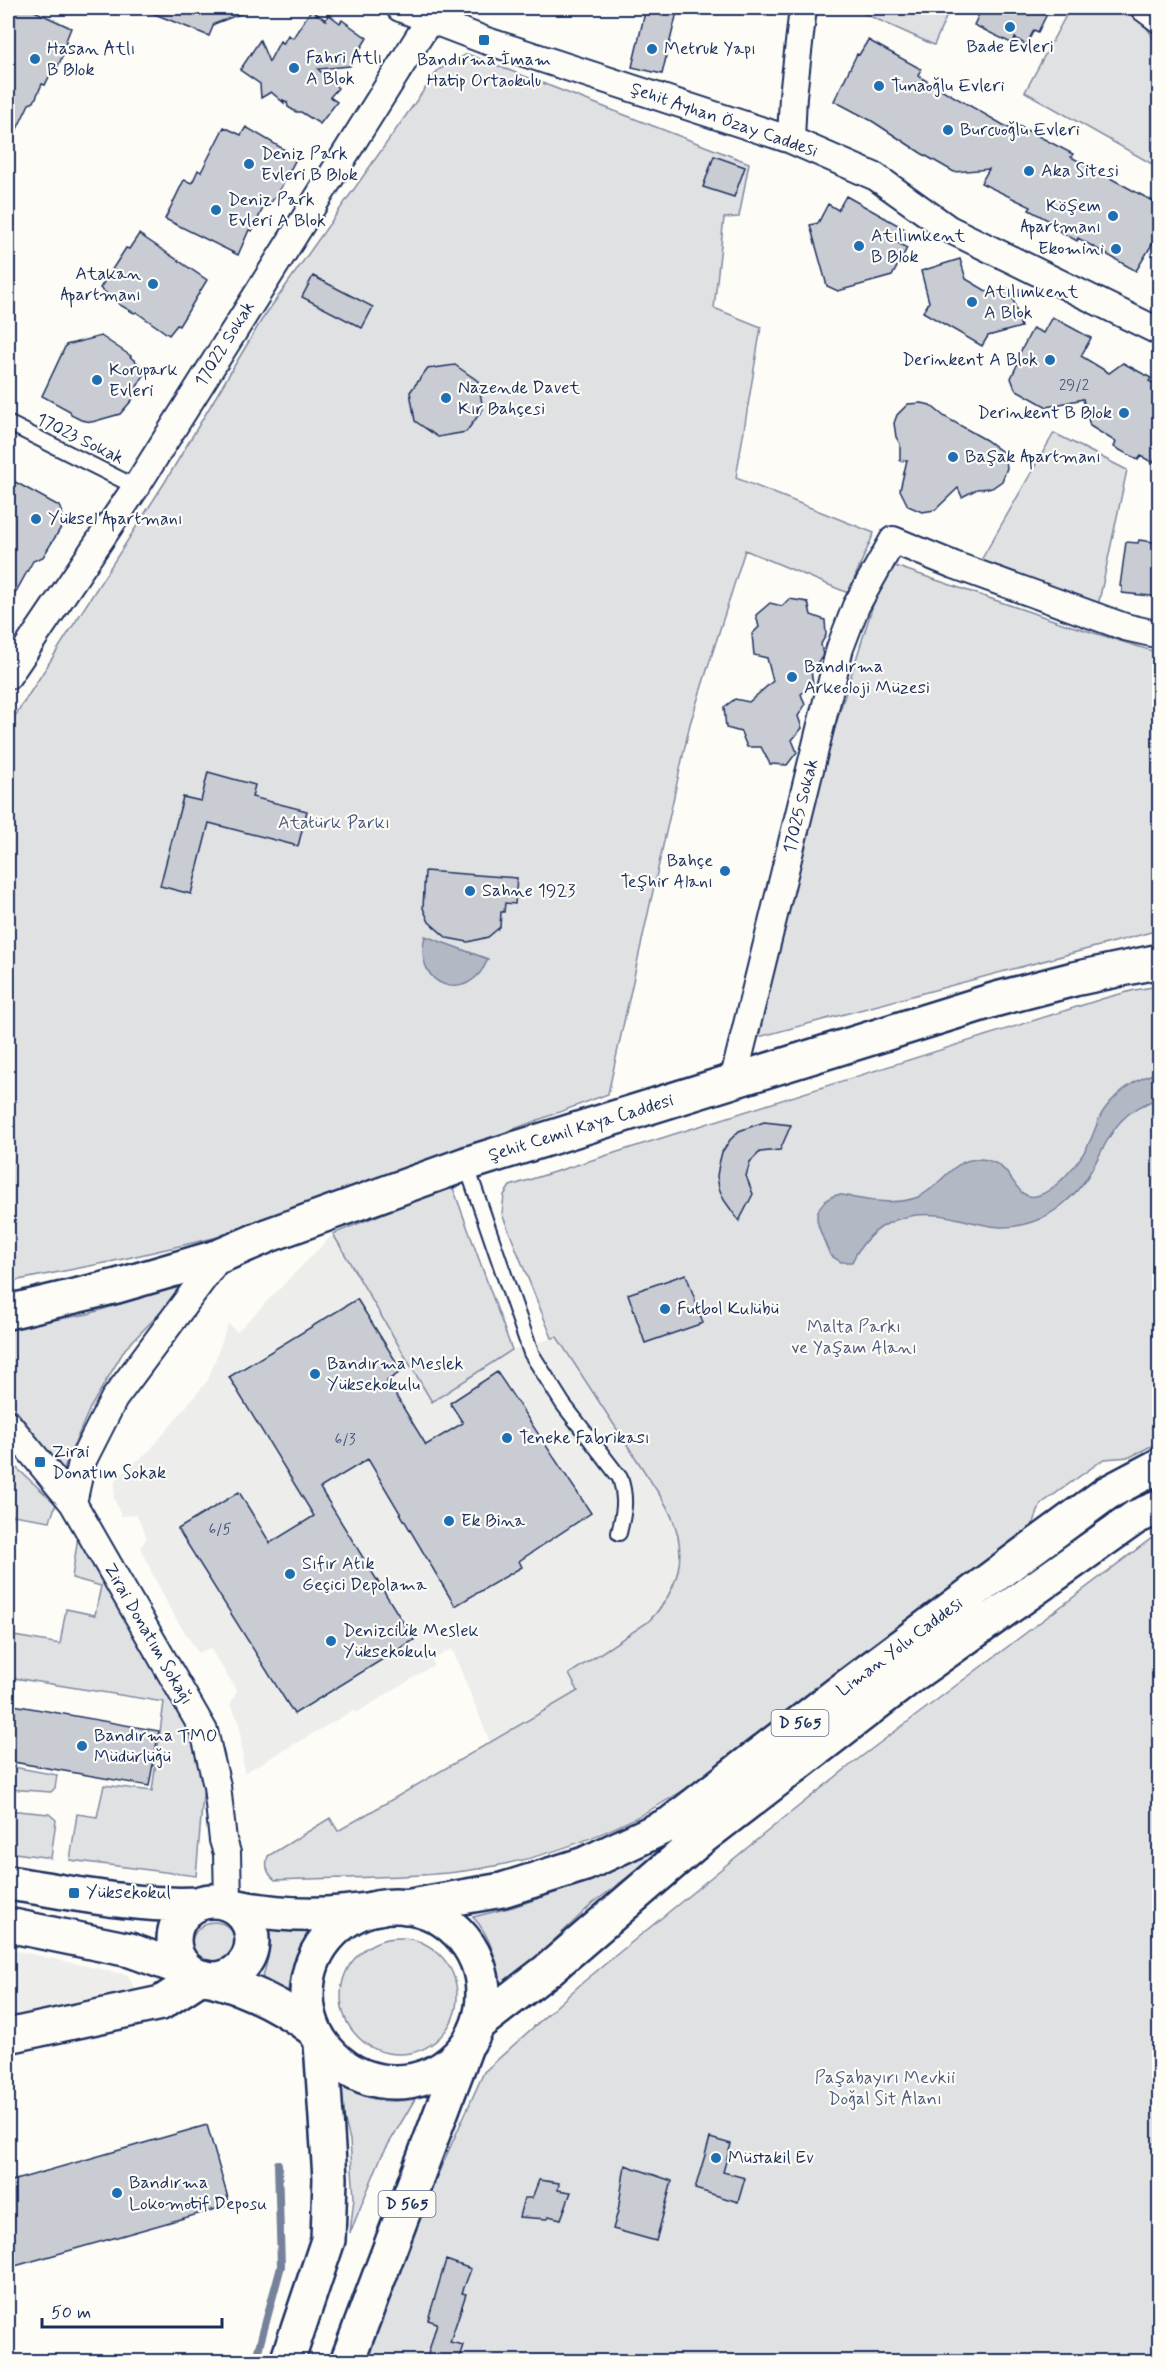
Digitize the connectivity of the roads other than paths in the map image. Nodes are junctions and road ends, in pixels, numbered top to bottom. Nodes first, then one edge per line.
1 (400, 8) edge
2 (803, 8) edge
3 (1144, 8) edge
4 (433, 14) edge
5 (1160, 20) edge
6 (791, 140) junction
7 (1160, 332) edge
8 (8, 423) edge
9 (136, 486) junction
10 (1160, 635) edge
11 (8, 676) edge
12 (1160, 961) edge
13 (733, 1081) junction
14 (466, 1164) junction
15 (220, 1256) junction
16 (8, 1312) edge
17 (8, 1424) edge
18 (1160, 1465) edge
19 (73, 1503) junction
20 (1160, 1508) edge
21 (619, 1533) dead end
22 (8, 1882) edge
23 (216, 1904) junction
24 (392, 1907) junction
25 (8, 1925) edge
26 (200, 1976) junction
27 (472, 2035) junction
28 (8, 2036) edge
29 (318, 2037) junction
30 (287, 2361) edge
31 (348, 2361) edge

1 - 4 street, Şehit Ayhan Özay Caddesi
2 - 6 street
3 - 5 street
4 - 6 street, Şehit Ayhan Özay Caddesi
4 - 9 street, 17022 Sokak
6 - 7 street, Şehit Ayhan Özay Caddesi
8 - 9 lane, 17023 Sokak
9 - 11 street, 17022 Sokak
10 - 13 street, 17025 Sokak
12 - 13 main road, Şehit Cemil Kaya Caddesi
13 - 14 main road, Şehit Cemil Kaya Caddesi
14 - 15 main road, Şehit Cemil Kaya Caddesi
14 - 21 lane
15 - 16 main road, Şehit Cemil Kaya Caddesi
15 - 19 street
17 - 19 street, Zirai Donatım Sokağı
18 - 24 main road, Liman Yolu Caddesi / D 565
19 - 23 street, Zirai Donatım Sokağı
20 - 27 main road, Liman Yolu Caddesi / D 565
22 - 23 main road
23 - 24 main road
23 - 26 main road
23 - 26 main road
24 - 27 main road, D 565
24 - 29 main road, D 565
25 - 26 main road
26 - 28 main road
26 - 29 main road
27 - 29 main road, D 565
27 - 31 main road, D 565
29 - 30 main road, D 565

